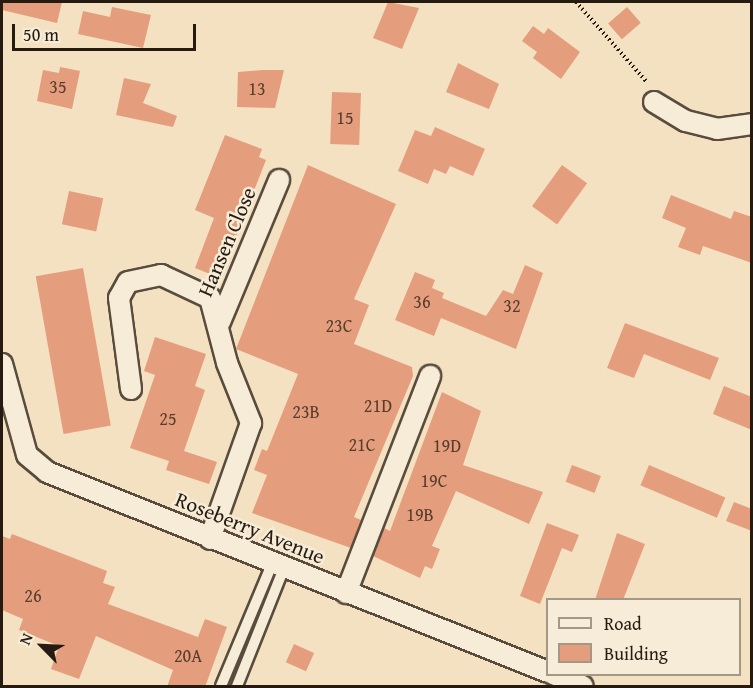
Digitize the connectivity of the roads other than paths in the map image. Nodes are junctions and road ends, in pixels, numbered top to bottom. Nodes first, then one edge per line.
1 (654, 102) road end
2 (752, 124) edge
3 (279, 180) dead end
4 (220, 322) junction
5 (2, 374) edge
6 (430, 376) dead end
7 (131, 389) dead end
8 (210, 539) junction
9 (278, 566) junction
10 (346, 592) junction
11 (546, 671) edge
12 (556, 676) edge
13 (221, 687) edge
14 (237, 687) edge
15 (583, 687) edge

1 - 2 street
3 - 4 street, Hansen Close
4 - 7 street, Hansen Close
4 - 8 street, Hansen Close
5 - 8 street, Roseberry Avenue
6 - 10 street
8 - 9 street, Roseberry Avenue
9 - 10 street, Roseberry Avenue
9 - 13 lane
9 - 14 lane
10 - 11 street, Roseberry Avenue
12 - 15 street

